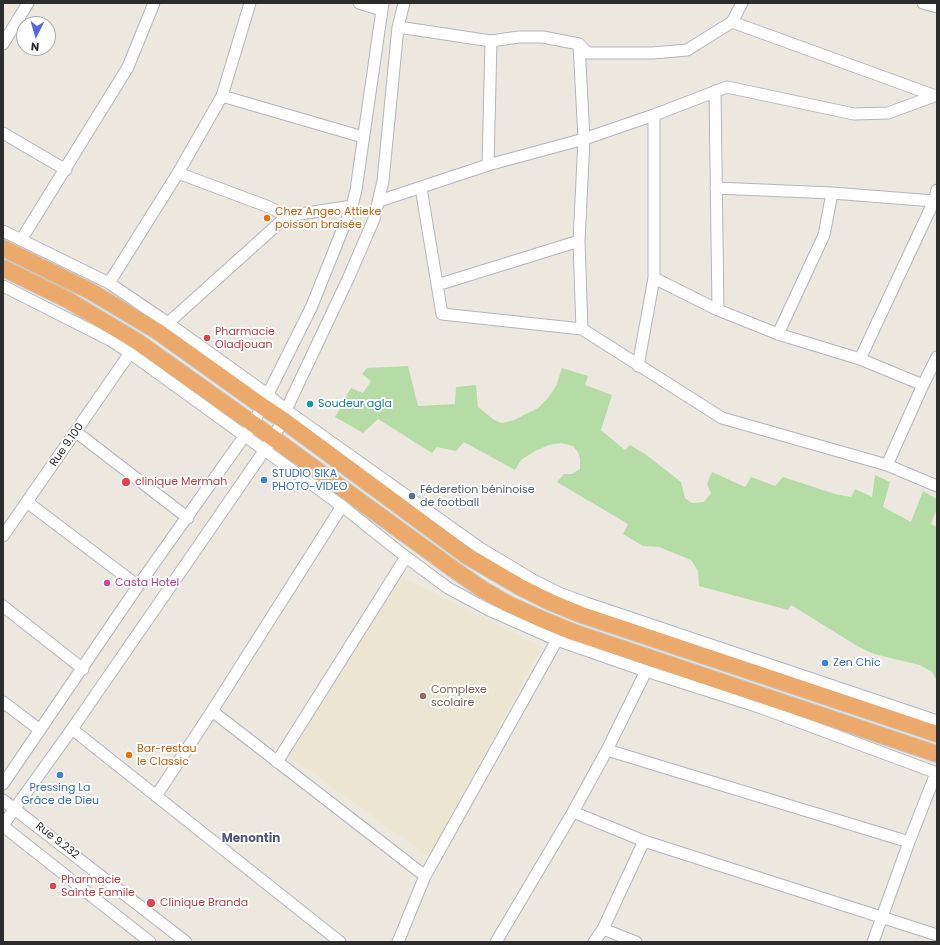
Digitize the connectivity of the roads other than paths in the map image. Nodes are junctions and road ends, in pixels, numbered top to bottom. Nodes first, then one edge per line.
1 (28, 3) edge
2 (154, 3) edge
3 (250, 3) edge
4 (359, 3) edge
5 (404, 3) edge
6 (742, 3) edge
7 (923, 3) edge
8 (383, 6) edge
9 (937, 7) edge
10 (732, 22) junction
11 (398, 27) junction
12 (491, 41) junction
13 (3, 44) edge
14 (579, 44) junction
15 (715, 91) junction
16 (935, 95) edge
17 (222, 96) junction
18 (654, 115) junction
19 (3, 133) edge
20 (363, 137) junction
21 (584, 139) junction
22 (488, 165) junction
23 (66, 170) junction
24 (178, 173) junction
25 (421, 188) junction
26 (716, 188) junction
27 (832, 193) junction
28 (935, 196) edge
29 (379, 200) junction
30 (352, 206) junction
31 (286, 216) junction
32 (3, 231) edge
33 (21, 240) junction
34 (579, 242) junction
35 (3, 248) edge
36 (3, 268) edge
37 (654, 278) junction
38 (109, 283) junction
39 (437, 285) junction
40 (3, 286) edge
41 (718, 310) junction
42 (168, 324) junction
43 (582, 329) junction
44 (778, 334) junction
45 (130, 353) junction
46 (937, 357) edge
47 (860, 359) junction
48 (638, 366) junction
49 (923, 384) junction
50 (264, 400) junction
51 (285, 415) junction
52 (249, 430) junction
53 (76, 432) junction
54 (269, 444) junction
55 (887, 465) junction
56 (937, 486) edge
57 (27, 502) junction
58 (342, 506) junction
59 (188, 518) junction
60 (3, 536) edge
61 (406, 557) junction
62 (138, 586) junction
63 (3, 606) edge
64 (557, 640) junction
65 (83, 669) junction
66 (646, 671) junction
67 (3, 702) edge
68 (212, 711) junction
69 (937, 721) edge
70 (72, 729) junction
71 (40, 730) junction
72 (937, 734) edge
73 (607, 750) junction
74 (937, 754) edge
75 (277, 762) junction
76 (936, 773) edge
77 (3, 784) edge
78 (156, 796) junction
79 (3, 800) edge
80 (14, 808) junction
81 (573, 812) junction
82 (3, 825) edge
83 (644, 841) junction
84 (909, 842) junction
85 (425, 876) junction
86 (882, 917) junction
87 (603, 929) junction
88 (937, 935) edge
89 (150, 942) edge
90 (186, 942) edge
91 (340, 942) edge
92 (398, 942) edge
93 (496, 942) edge
94 (594, 942) edge
95 (636, 942) edge
96 (873, 942) edge

1 - 13 street
2 - 23 street
3 - 17 street
4 - 8 street
5 - 11 street
6 - 10 street
7 - 9 street
8 - 20 street
10 - 14 street
10 - 16 street
11 - 12 street
11 - 29 street
12 - 14 street
12 - 22 street
14 - 21 street
15 - 16 street
15 - 18 street
15 - 26 street
17 - 20 street
17 - 24 street
18 - 21 street
18 - 37 street
19 - 23 street
20 - 30 street
21 - 22 street
21 - 34 street
22 - 25 street
23 - 33 street
24 - 31 street
24 - 38 street
25 - 29 street
25 - 39 street
26 - 27 street
26 - 41 street
27 - 28 street
27 - 44 street
28 - 47 street
29 - 51 street
30 - 31 street
30 - 50 street
31 - 42 street
32 - 33 street
33 - 38 street
34 - 39 street
34 - 43 street
35 - 50 highway
36 - 52 highway
37 - 41 street
37 - 48 street
38 - 42 street
39 - 43 street
40 - 45 street
41 - 44 street
42 - 50 street
43 - 48 street
44 - 47 street
45 - 52 street
45 - 53 street, Rue 9.100
46 - 49 street
47 - 49 street
48 - 55 street
49 - 55 street
50 - 51 highway
50 - 52 street
51 - 54 street
51 - 69 street
51 - 72 highway
52 - 54 highway
52 - 59 street
53 - 57 street, Rue 9.100
53 - 59 street
54 - 58 street
54 - 70 street
54 - 74 highway
55 - 56 street
57 - 60 street, Rue 9.100
57 - 62 street
58 - 61 street
58 - 68 street
59 - 62 street
61 - 64 street
61 - 75 street
62 - 65 street
63 - 65 street
64 - 66 street
64 - 85 street
65 - 71 street
66 - 73 street
66 - 76 street
67 - 71 street
68 - 75 street
68 - 78 street
70 - 78 street
70 - 80 street
71 - 77 street
73 - 81 street
73 - 84 street
75 - 85 street
76 - 84 street
78 - 91 street
79 - 80 street, Rue 9.232
80 - 82 street
80 - 90 street, Rue 9.232
81 - 83 street
81 - 93 street
82 - 89 street, Rue 9.232
83 - 86 street
83 - 87 street
84 - 86 street
85 - 92 street
86 - 88 street
86 - 96 street
87 - 94 street
87 - 95 street

